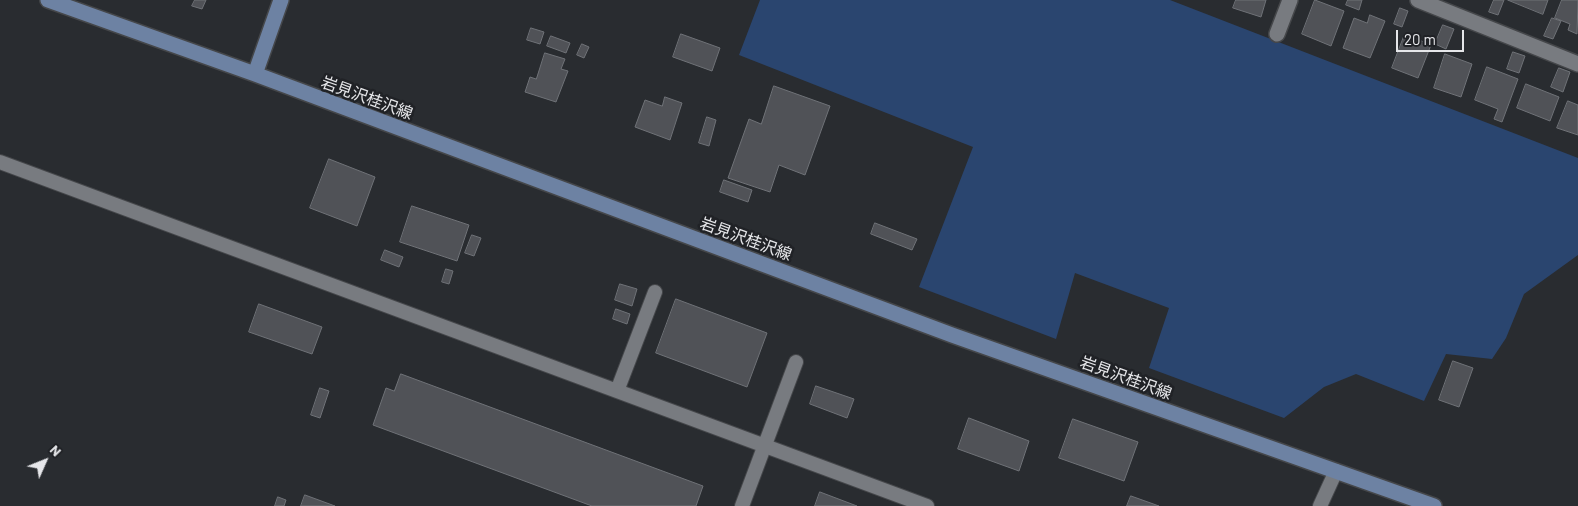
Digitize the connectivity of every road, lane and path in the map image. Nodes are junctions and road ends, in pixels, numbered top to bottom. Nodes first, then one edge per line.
1 (48, 0) edge
2 (281, 0) edge
3 (1290, 0) edge
4 (1418, 0) edge
5 (1277, 34) dead end
6 (1578, 64) edge
7 (254, 74) junction
8 (0, 162) edge
9 (655, 292) dead end
10 (796, 362) dead end
11 (617, 391) junction
12 (764, 446) junction
13 (1336, 471) junction
14 (742, 506) edge
15 (927, 506) edge
16 (1320, 506) edge
17 (1434, 506) edge

1 - 7 main road, 岩見沢桂沢線
2 - 7 main road
3 - 5 street
4 - 6 street
7 - 13 main road, 岩見沢桂沢線
8 - 11 lane
9 - 11 lane
10 - 12 lane
11 - 12 lane
12 - 14 lane
12 - 15 lane
13 - 16 lane
13 - 17 main road, 岩見沢桂沢線

